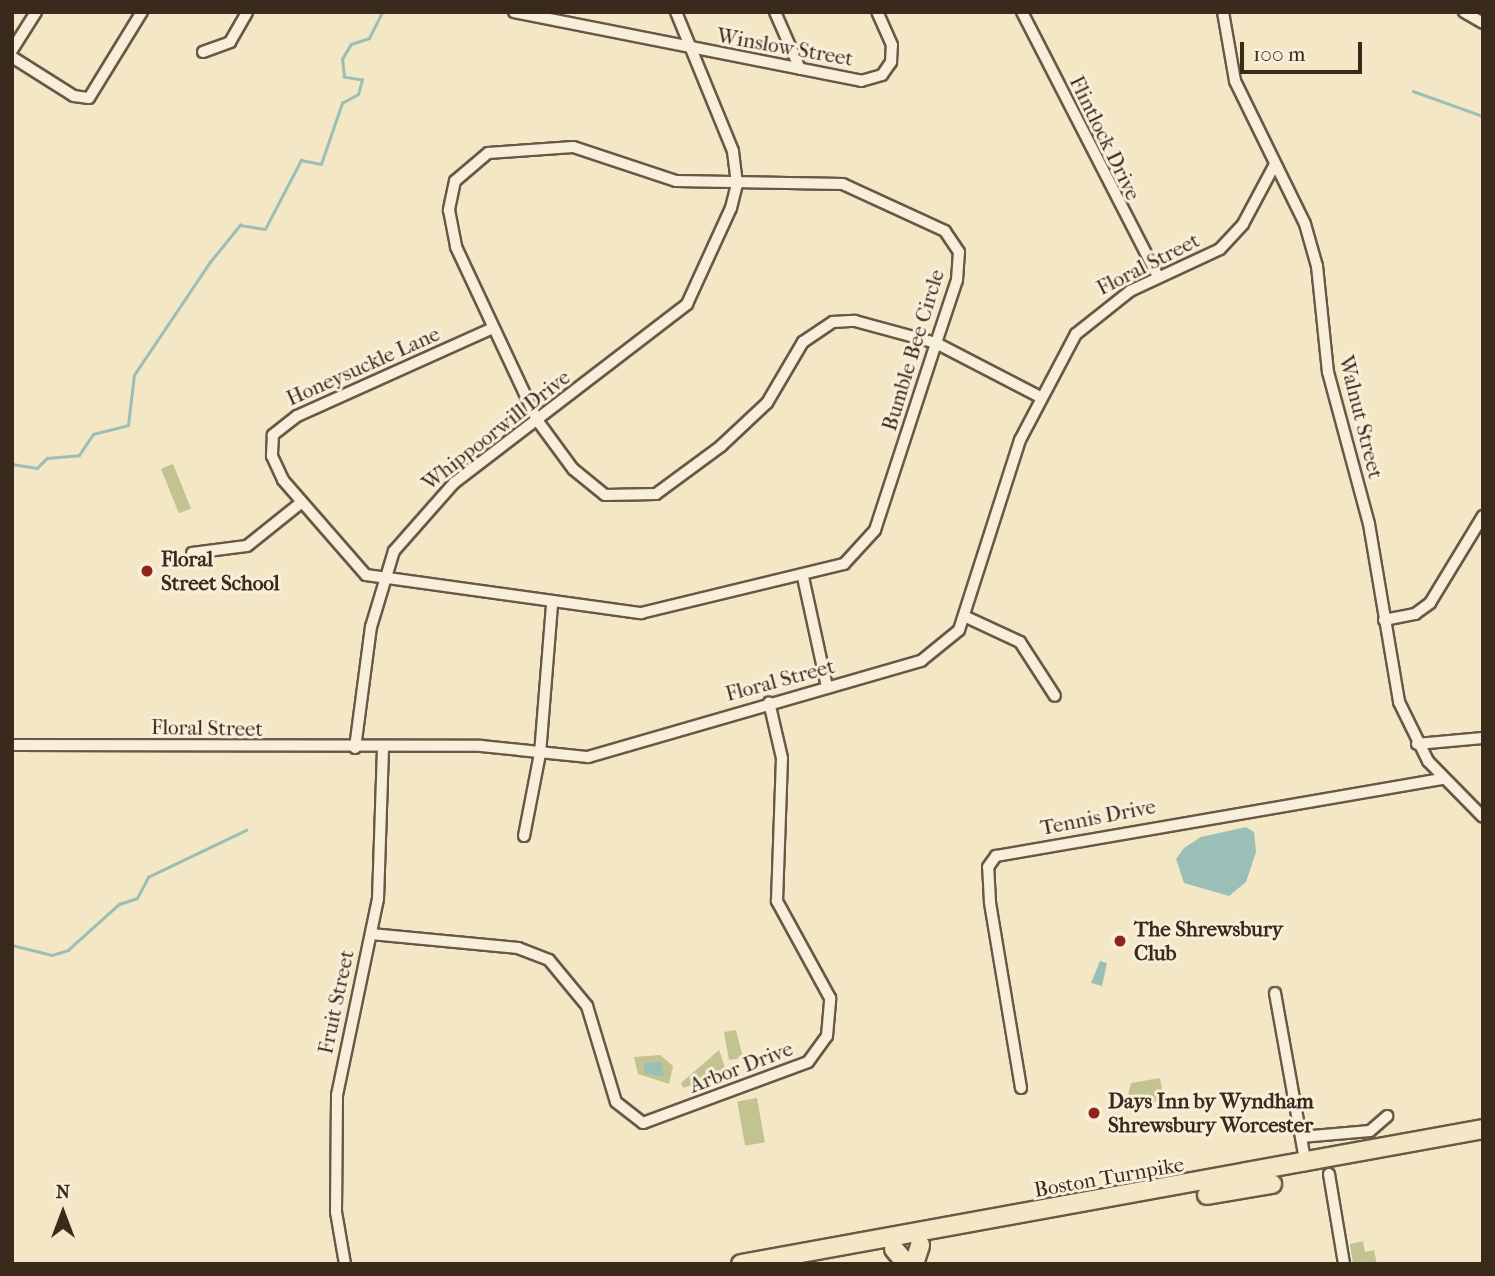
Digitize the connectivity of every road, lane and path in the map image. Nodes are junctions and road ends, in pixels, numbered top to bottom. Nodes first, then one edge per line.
1 (36, 12) edge
2 (142, 12) edge
3 (247, 12) edge
4 (514, 12) edge
5 (677, 12) edge
6 (775, 12) edge
7 (877, 12) edge
8 (1023, 12) edge
9 (1223, 12) edge
10 (1464, 12) edge
11 (1483, 23) edge
12 (12, 50) edge
13 (694, 51) junction
14 (203, 52) dead end
15 (12, 57) edge
16 (800, 69) junction
17 (1275, 163) junction
18 (737, 184) junction
19 (1158, 277) junction
20 (493, 328) junction
21 (936, 343) junction
22 (1042, 398) junction
23 (537, 420) junction
24 (302, 502) junction
25 (1483, 516) edge
26 (192, 553) dead end
27 (803, 577) junction
28 (381, 578) junction
29 (552, 604) junction
30 (964, 616) junction
31 (1384, 620) junction
32 (827, 687) junction
33 (1055, 696) dead end
34 (769, 702) junction
35 (1483, 738) edge
36 (1417, 744) junction
37 (12, 745) edge
38 (355, 748) junction
39 (383, 749) junction
40 (540, 754) junction
41 (1442, 779) junction
42 (1483, 817) edge
43 (524, 836) dead end
44 (371, 934) junction
45 (1275, 993) dead end
46 (1021, 1088) dead end
47 (1387, 1116) dead end
48 (1483, 1129) edge
49 (1301, 1137) junction
50 (1483, 1140) edge
51 (1306, 1166) junction
52 (1329, 1174) junction
53 (920, 1245) junction
54 (894, 1250) junction
55 (345, 1264) edge
56 (741, 1264) edge
57 (810, 1264) edge
58 (907, 1264) edge
59 (914, 1264) edge
60 (1344, 1264) edge

1 - 12 street
2 - 15 street
3 - 14 street
4 - 13 street, Winslow Street
5 - 13 street
6 - 16 street
7 - 16 street, Winslow Street
8 - 19 street, Flintlock Drive
9 - 17 street, Walnut Street
10 - 11 street
13 - 16 street, Winslow Street
13 - 18 street
17 - 19 street, Floral Street
17 - 31 street, Walnut Street
18 - 20 street, Bumble Bee Circle
18 - 21 street, Bumble Bee Circle
18 - 23 street, Whippoorwill Drive
19 - 22 street, Floral Street
20 - 23 street, Bumble Bee Circle
20 - 24 street, Honeysuckle Lane
21 - 22 street, Bumble Bee Circle
21 - 23 street, Bumble Bee Circle
21 - 27 street, Bumble Bee Circle
22 - 30 street, Floral Street
23 - 28 street, Whippoorwill Drive
24 - 26 street
24 - 28 street, Honeysuckle Lane
25 - 31 street
27 - 29 street, Bumble Bee Circle
27 - 32 street
28 - 29 street, Bumble Bee Circle
28 - 38 street, Whippoorwill Drive
29 - 40 street
30 - 32 street, Floral Street
30 - 33 street
31 - 36 street, Walnut Street
32 - 34 street, Floral Street
34 - 40 street, Floral Street
34 - 44 street, Arbor Drive
35 - 36 street
36 - 41 street, Walnut Street
37 - 38 street, Floral Street
38 - 39 street, Floral Street
39 - 40 street, Floral Street
39 - 44 street, Fruit Street
40 - 43 street
41 - 42 street, Walnut Street
41 - 46 street, Tennis Drive
44 - 55 street, Fruit Street
45 - 49 street
47 - 49 street
48 - 51 highway, Boston Turnpike
49 - 51 street
50 - 52 highway, Boston Turnpike
51 - 56 highway, Boston Turnpike
52 - 53 highway, Boston Turnpike
52 - 60 street
53 - 54 highway, Boston Turnpike
53 - 59 highway
54 - 57 highway, Boston Turnpike
54 - 58 highway

